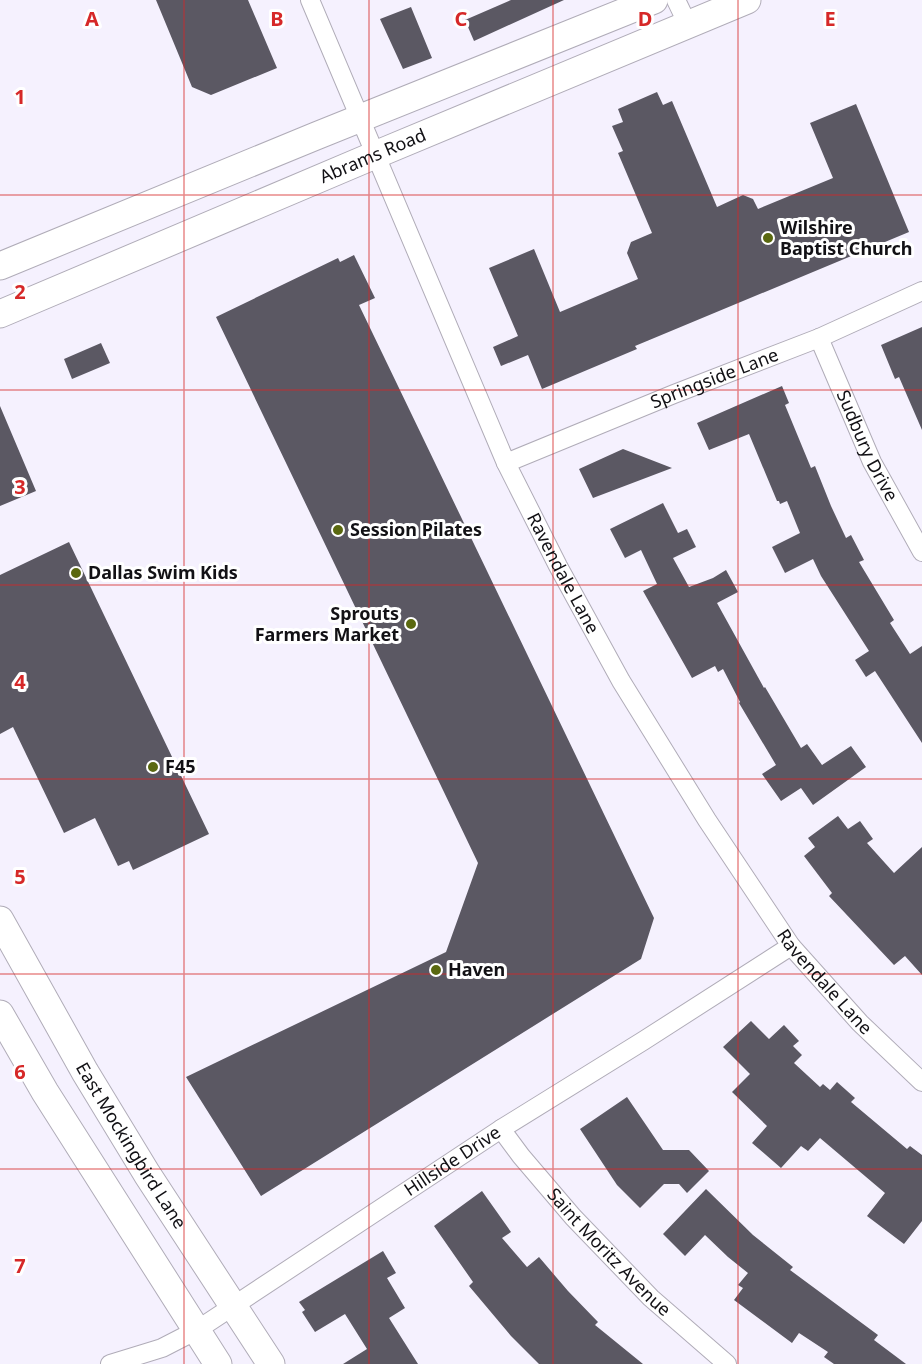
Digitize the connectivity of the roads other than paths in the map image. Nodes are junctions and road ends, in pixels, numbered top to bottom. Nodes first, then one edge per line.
1 (310, 0) edge
2 (654, 0) edge
3 (676, 0) edge
4 (747, 0) edge
5 (688, 25) junction
6 (360, 119) junction
7 (375, 154) junction
8 (132, 212) junction
9 (149, 250) junction
10 (0, 266) edge
11 (922, 291) edge
12 (0, 314) edge
13 (819, 338) junction
14 (506, 463) junction
15 (922, 552) edge
16 (0, 921) edge
17 (792, 946) junction
18 (0, 1014) edge
19 (922, 1082) edge
20 (501, 1129) junction
21 (234, 1305) junction
22 (197, 1330) junction
23 (110, 1364) edge
24 (218, 1364) edge
25 (271, 1364) edge
26 (727, 1364) edge

1 - 6 street, Ravendale Lane
2 - 6 main road
3 - 5 street
4 - 5 main road, Abrams Road
5 - 7 main road, Abrams Road
6 - 7 street, Ravendale Lane
6 - 8 main road
7 - 9 main road, Abrams Road
7 - 14 street, Ravendale Lane
8 - 9 main road
8 - 10 main road
9 - 12 main road, Abrams Road
11 - 13 street, Springside Lane
13 - 14 street, Springside Lane
13 - 15 street, Sudbury Drive
14 - 17 street, Ravendale Lane
16 - 21 main road, East Mockingbird Lane
17 - 19 street, Ravendale Lane
17 - 20 street, Hillside Drive
18 - 22 main road
20 - 21 street, Hillside Drive
20 - 26 street, Saint Moritz Avenue
21 - 22 street, Hillside Drive
21 - 25 main road, East Mockingbird Lane
22 - 23 street, Hillside Drive
22 - 24 main road

